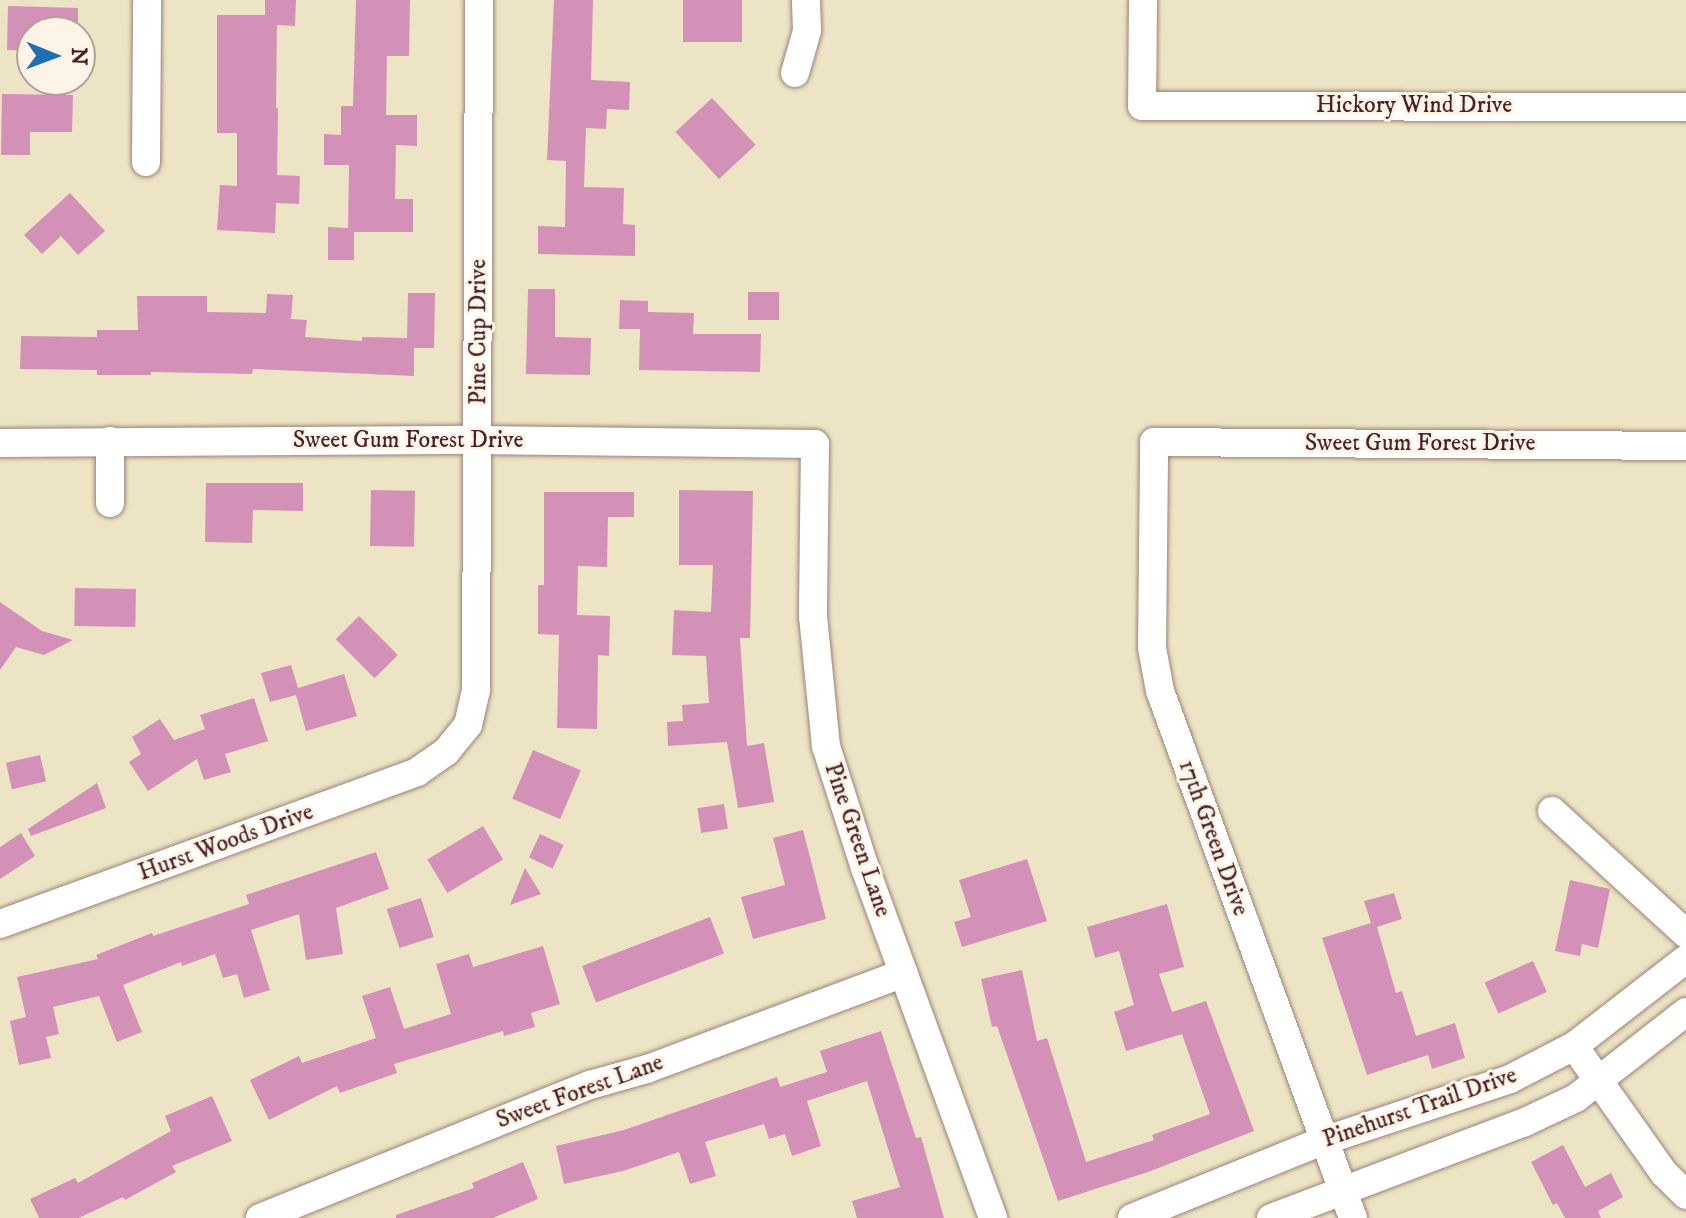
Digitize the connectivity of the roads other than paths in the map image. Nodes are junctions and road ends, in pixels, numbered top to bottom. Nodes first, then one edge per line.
1 (147, 0) edge
2 (479, 0) edge
3 (806, 0) edge
4 (1143, 0) edge
5 (795, 73) dead end
6 (1686, 107) edge
7 (146, 162) dead end
8 (480, 440) junction
9 (110, 441) junction
10 (1154, 442) joint
11 (0, 443) edge
12 (815, 444) joint
13 (1686, 446) edge
14 (110, 503) dead end
15 (446, 752) joint
16 (1552, 811) dead end
17 (0, 924) edge
18 (1686, 934) edge
19 (1686, 959) edge
20 (904, 973) junction
21 (1686, 1012) edge
22 (1574, 1046) junction
23 (1600, 1080) junction
24 (1323, 1141) junction
25 (1343, 1191) junction
26 (1686, 1195) edge
27 (260, 1218) edge
28 (993, 1218) edge
29 (1132, 1218) edge
30 (1271, 1218) edge
31 (1353, 1218) edge

1 - 7 street
2 - 8 street, Pine Cup Drive
3 - 5 street
4 - 6 street, Hickory Wind Drive
8 - 9 street, Sweet Gum Forest Drive
8 - 12 street, Sweet Gum Forest Drive
8 - 15 street, Pine Cup Drive
9 - 11 street, Sweet Gum Forest Drive
9 - 14 street
10 - 13 street, Sweet Gum Forest Drive
10 - 24 street, 17th Green Drive
12 - 20 street, Pine Green Lane
15 - 17 street, Hurst Woods Drive
16 - 18 street
19 - 22 street, Pinehurst Trail Drive
20 - 27 street, Sweet Forest Lane
20 - 28 street, Pine Green Lane
21 - 23 street, Pinehurst Trail Drive
22 - 23 street
22 - 24 street, Pinehurst Trail Drive
23 - 25 street, Pinehurst Trail Drive
23 - 26 street
24 - 25 street, 17th Green Drive
24 - 29 street, Pinehurst Trail Drive
25 - 30 street, Pinehurst Trail Drive
25 - 31 street, 17th Green Drive

